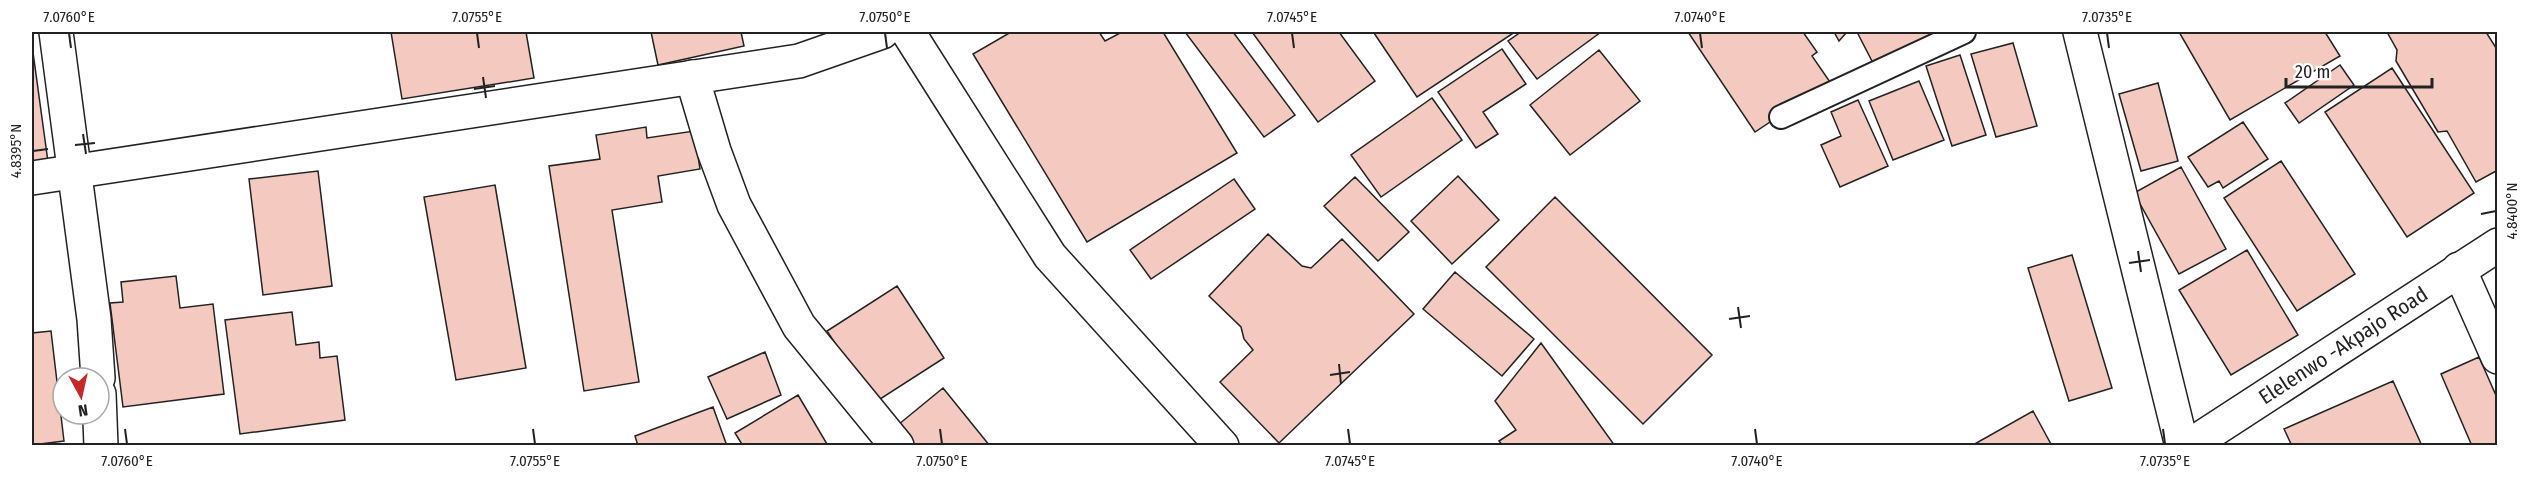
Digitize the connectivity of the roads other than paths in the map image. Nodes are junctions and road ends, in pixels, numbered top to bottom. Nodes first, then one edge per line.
1 (56, 32) edge
2 (882, 32) edge
3 (908, 32) edge
4 (1964, 32) edge
5 (2080, 32) edge
6 (692, 76) junction
7 (1781, 117) dead end
8 (75, 171) junction
9 (32, 178) edge
10 (2498, 245) edge
11 (2459, 269) junction
12 (2498, 357) edge
13 (97, 366) edge
14 (100, 426) edge
15 (101, 446) edge
16 (897, 446) edge
17 (1222, 446) edge
18 (2182, 446) edge
19 (2189, 446) edge

1 - 8 street
2 - 6 street
3 - 17 street
4 - 7 lane
5 - 18 street
6 - 8 street
6 - 16 street
8 - 9 street
8 - 13 street
10 - 11 street, Elelenwo -Akpajo Road
11 - 12 street
11 - 19 street, Elelenwo -Akpajo Road
14 - 15 street

